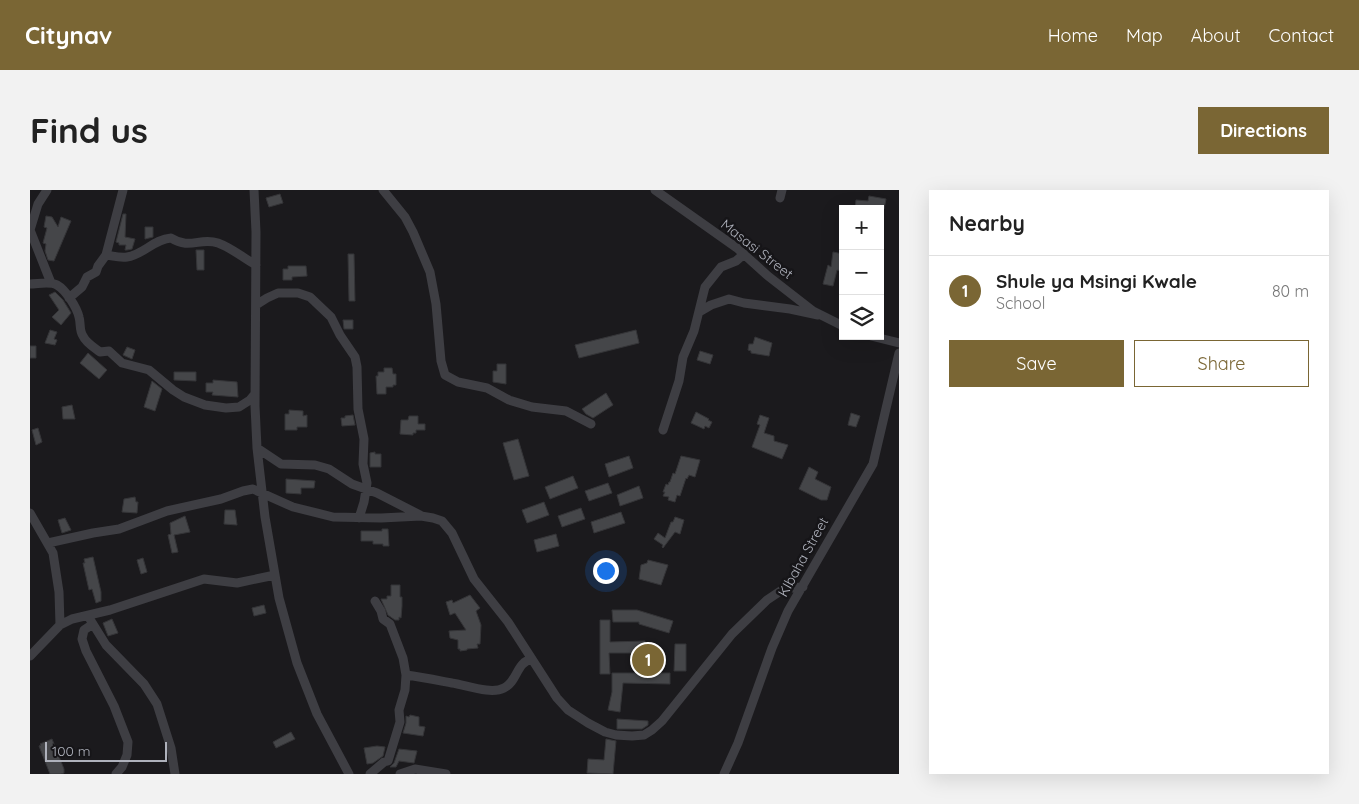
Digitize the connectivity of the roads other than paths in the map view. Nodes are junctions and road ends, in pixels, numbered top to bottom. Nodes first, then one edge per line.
1 (47, 190) edge
2 (123, 190) edge
3 (254, 190) edge
4 (383, 190) edge
5 (655, 190) edge
6 (30, 230) edge
7 (744, 254) junction
8 (106, 255) junction
9 (256, 265) junction
10 (51, 283) junction
11 (30, 284) edge
12 (70, 298) junction
13 (256, 305) junction
14 (700, 312) junction
15 (821, 316) junction
16 (839, 324) edge
17 (884, 339) edge
18 (899, 343) edge
19 (899, 353) edge
20 (255, 394) junction
21 (591, 424) dead end
22 (663, 430) dead end
23 (256, 448) junction
24 (366, 489) junction
25 (262, 494) junction
26 (30, 513) edge
27 (421, 516) junction
28 (359, 518) junction
29 (48, 543) junction
30 (275, 575) junction
31 (803, 586) junction
32 (375, 602) dead end
33 (90, 620) junction
34 (60, 625) junction
35 (30, 656) edge
36 (532, 659) junction
37 (406, 675) junction
38 (116, 774) edge
39 (175, 774) edge
40 (349, 774) edge
41 (370, 774) edge
42 (400, 774) edge
43 (446, 774) edge
44 (724, 774) edge

1 - 6 street
2 - 8 street
3 - 9 street
4 - 21 street
5 - 7 street, Masasi Street
6 - 10 street
7 - 14 street
7 - 15 street, Masasi Street
8 - 9 street
8 - 12 street
9 - 13 street
10 - 11 street
10 - 12 street
12 - 20 street
13 - 20 street
13 - 24 street
14 - 15 street
14 - 22 street
15 - 16 street, Masasi Street
17 - 18 street
19 - 31 street, KIbaha Street
20 - 23 street
23 - 24 street
23 - 25 street
24 - 27 street
24 - 28 street
25 - 28 street
25 - 29 street
25 - 30 street
26 - 29 street
27 - 28 street
27 - 36 street
29 - 34 street
30 - 33 street
30 - 40 street
31 - 36 street
31 - 44 street, KIbaha Street
32 - 37 street
33 - 34 street
33 - 38 street
33 - 39 street
34 - 35 street
36 - 37 street
37 - 41 street
42 - 43 street

